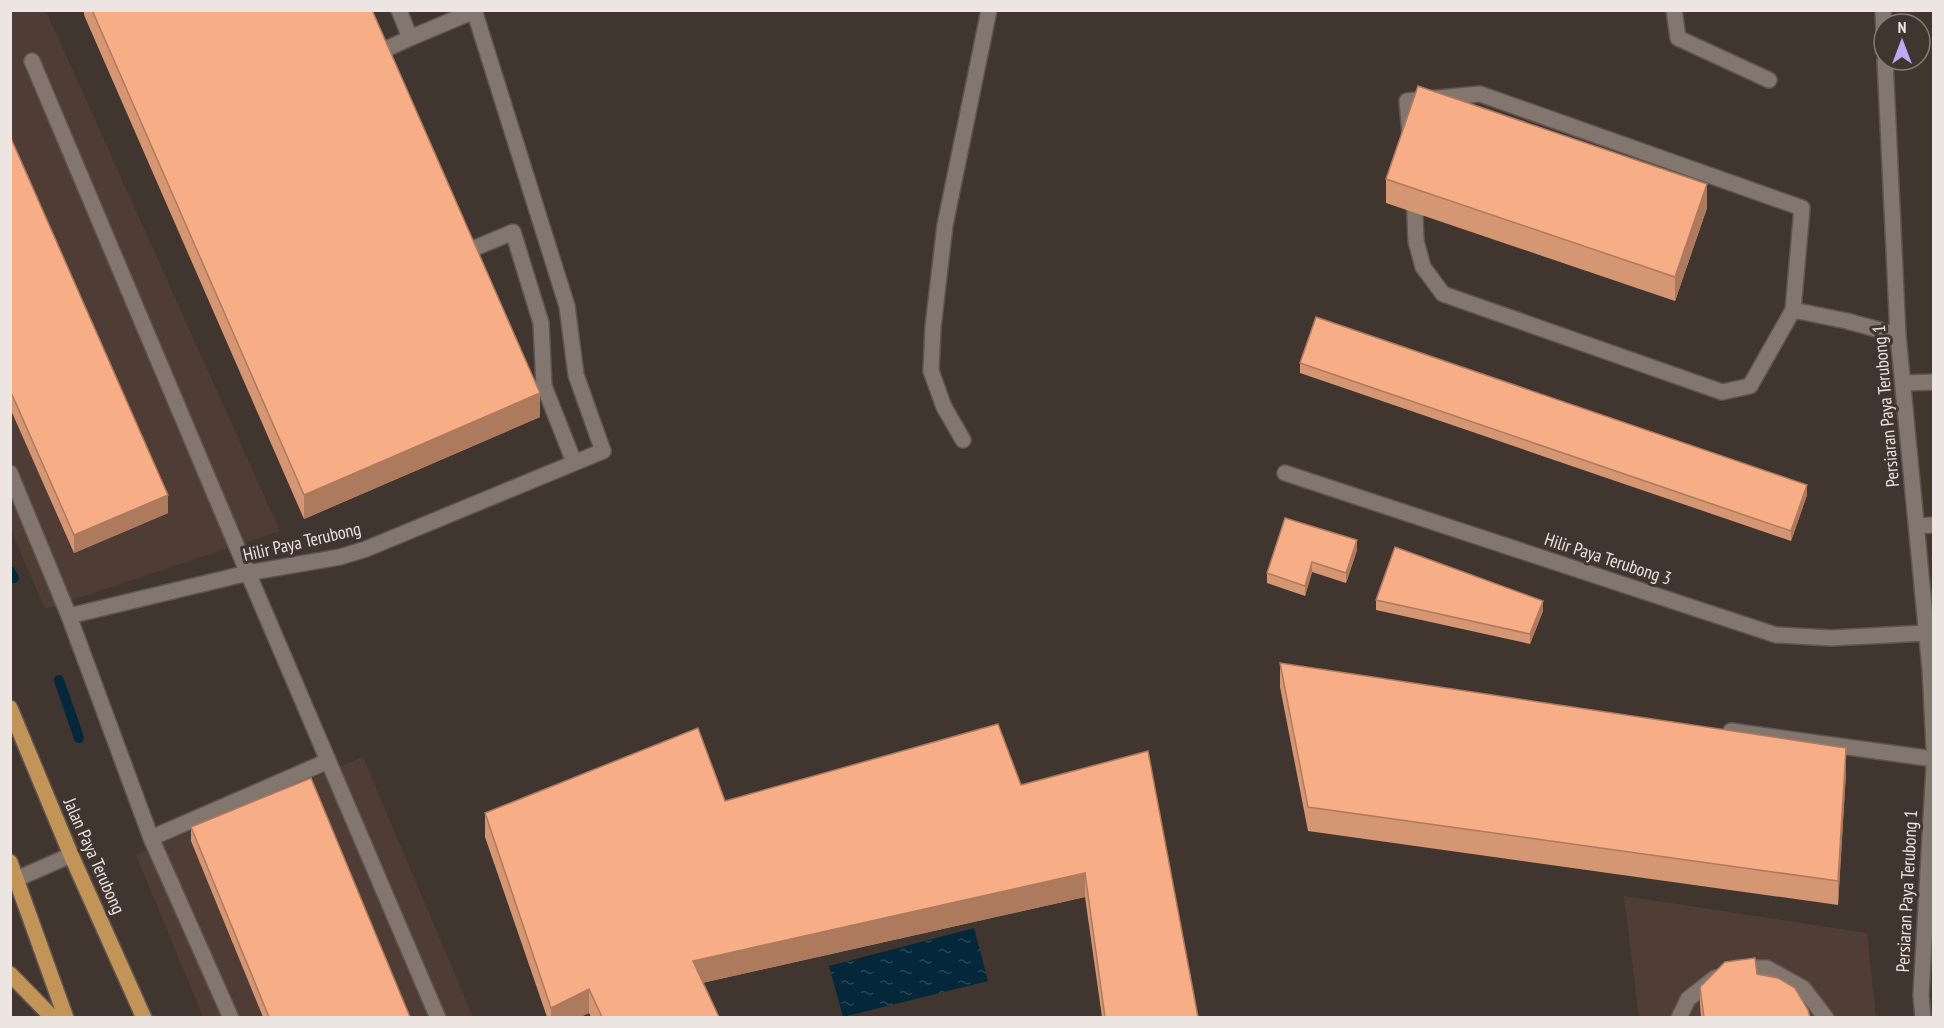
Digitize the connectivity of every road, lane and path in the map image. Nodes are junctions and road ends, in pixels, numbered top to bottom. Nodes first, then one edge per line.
1 (399, 10) edge
2 (989, 10) edge
3 (1674, 10) edge
4 (474, 11) edge
5 (410, 38) junction
6 (32, 61) dead end
7 (361, 61) edge
8 (1886, 72) edge
9 (1769, 80) dead end
10 (444, 261) edge
11 (1793, 310) junction
12 (1898, 335) junction
13 (1934, 382) edge
14 (1903, 383) junction
15 (963, 440) dead end
16 (574, 462) junction
17 (10, 473) edge
18 (1285, 473) dead end
19 (1934, 525) edge
20 (1917, 526) junction
21 (248, 573) junction
22 (69, 616) junction
23 (1926, 633) junction
24 (1932, 669) edge
25 (10, 708) edge
26 (1717, 729) edge
27 (1934, 747) edge
28 (1934, 759) edge
29 (328, 761) junction
30 (1934, 767) edge
31 (151, 838) junction
32 (71, 855) junction
33 (10, 862) edge
34 (14, 881) edge
35 (10, 975) edge
36 (53, 1017) edge
37 (66, 1017) edge
38 (144, 1017) edge
39 (231, 1017) edge
40 (438, 1017) edge
41 (1679, 1017) edge
42 (1826, 1017) edge
43 (1923, 1017) edge

1 - 5 street
2 - 15 street
3 - 9 street
4 - 5 street
4 - 16 street, Hilir Paya Terubong
5 - 7 street
6 - 21 street
8 - 12 street, Persiaran Paya Terubong 1
10 - 16 street
11 - 11 street
11 - 12 street
12 - 14 street, Persiaran Paya Terubong 1
13 - 14 street
14 - 20 street, Persiaran Paya Terubong 1
16 - 21 street, Hilir Paya Terubong
17 - 22 street
18 - 23 street, Hilir Paya Terubong 3
19 - 20 street
20 - 23 street, Persiaran Paya Terubong 1
21 - 22 street, Hilir Paya Terubong
21 - 29 street
22 - 31 street
23 - 24 street, Persiaran Paya Terubong 1
24 - 27 street, Persiaran Paya Terubong 1
25 - 32 main road, Jalan Paya Terubong
26 - 28 street
29 - 31 street
29 - 40 street
30 - 43 street, Persiaran Paya Terubong 1
31 - 39 street
32 - 34 street
32 - 38 main road, Jalan Paya Terubong
33 - 34 main road
34 - 37 main road
35 - 36 main road
41 - 42 street

